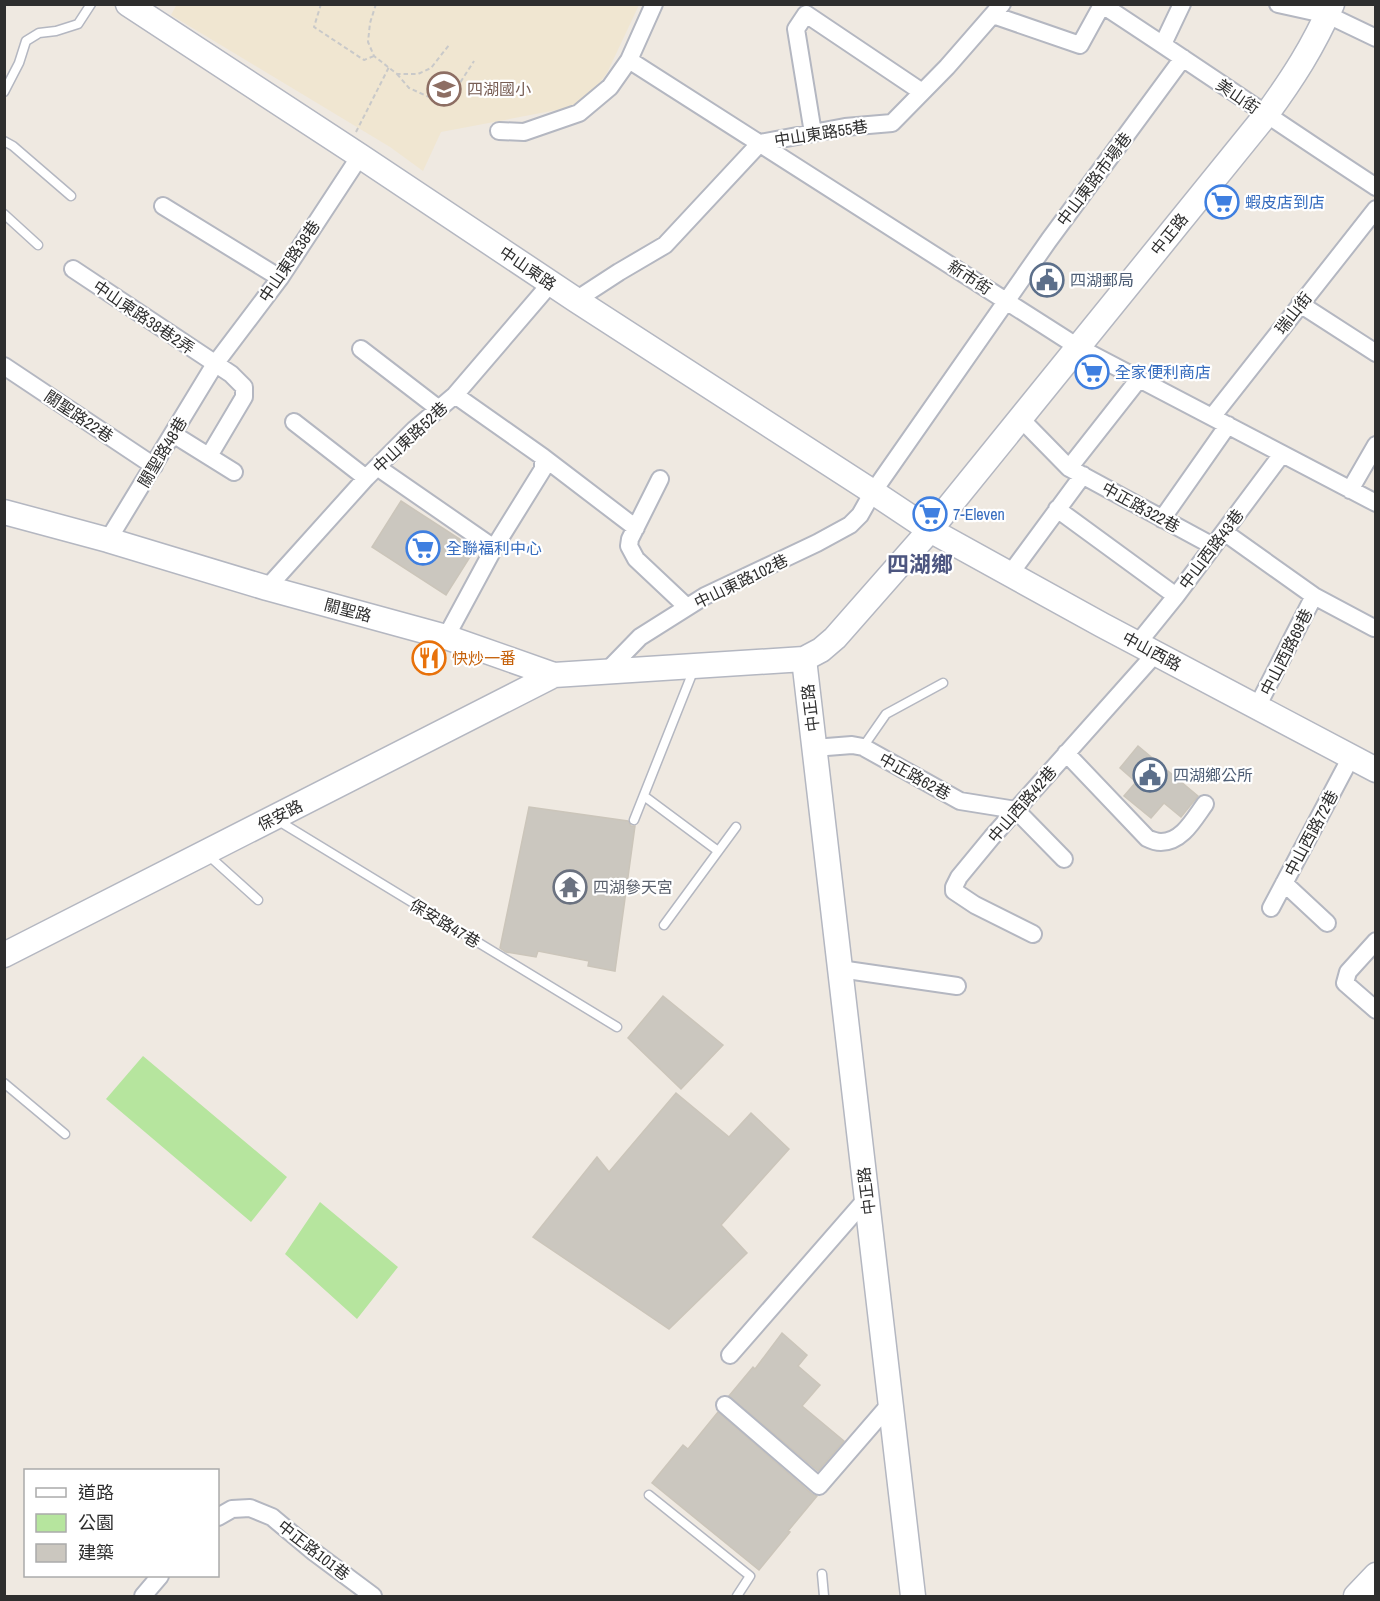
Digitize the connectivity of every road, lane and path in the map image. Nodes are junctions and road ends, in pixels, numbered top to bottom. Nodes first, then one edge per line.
1 (91, 4) edge
2 (128, 4) edge
3 (321, 4) edge
4 (376, 4) edge
5 (654, 4) edge
6 (1182, 4) edge
7 (1278, 4) edge
8 (1102, 5) edge
9 (997, 10) edge
10 (1330, 10) edge
11 (153, 12) edge
12 (1376, 38) edge
13 (1163, 44) junction
14 (449, 45) dead end
15 (374, 56) junction
16 (1183, 58) junction
17 (629, 60) junction
18 (474, 61) dead end
19 (389, 67) junction
20 (397, 74) junction
21 (4, 92) edge
22 (922, 92) junction
23 (1266, 115) junction
24 (499, 131) dead end
25 (813, 133) junction
26 (4, 141) edge
27 (760, 143) junction
28 (358, 145) junction
29 (1376, 187) edge
30 (71, 196) dead end
31 (163, 206) dead end
32 (1376, 209) edge
33 (4, 214) edge
34 (38, 245) dead end
35 (73, 269) dead end
36 (280, 278) junction
37 (551, 284) junction
38 (576, 300) junction
39 (1007, 302) junction
40 (1300, 304) junction
41 (1078, 347) junction
42 (361, 349) dead end
43 (1376, 353) edge
44 (215, 364) junction
45 (4, 366) edge
46 (1139, 379) junction
47 (455, 395) junction
48 (439, 409) junction
49 (1212, 417) junction
50 (1020, 418) junction
51 (294, 422) dead end
52 (1228, 425) junction
53 (173, 434) junction
54 (1376, 445) edge
55 (1282, 454) junction
56 (209, 456) junction
57 (543, 458) junction
58 (154, 466) junction
59 (234, 472) dead end
60 (1076, 472) junction
61 (372, 473) junction
62 (660, 478) dead end
63 (1350, 489) junction
64 (873, 492) junction
65 (1376, 503) edge
66 (1057, 509) junction
67 (4, 512) edge
68 (1162, 519) junction
69 (636, 528) junction
70 (930, 530) junction
71 (1224, 532) junction
72 (108, 540) junction
73 (1213, 546) junction
74 (494, 549) junction
75 (1010, 574) junction
76 (267, 588) junction
77 (1176, 596) junction
78 (1314, 596) junction
79 (687, 608) junction
80 (1374, 628) edge
81 (446, 637) junction
82 (1147, 648) junction
83 (804, 658) junction
84 (695, 666) junction
85 (606, 672) junction
86 (554, 675) junction
87 (943, 683) dead end
88 (1257, 707) junction
89 (863, 747) junction
90 (814, 748) junction
91 (1066, 753) junction
92 (1351, 757) junction
93 (1376, 770) edge
94 (644, 796) junction
95 (1205, 804) dead end
96 (1016, 810) junction
97 (274, 818) junction
98 (634, 820) dead end
99 (736, 827) dead end
100 (718, 851) junction
101 (206, 853) junction
102 (1064, 860) dead end
103 (1284, 883) junction
104 (258, 900) dead end
105 (1271, 908) dead end
106 (1327, 922) dead end
107 (664, 925) dead end
108 (1032, 934) dead end
109 (1376, 941) edge
110 (4, 954) edge
111 (840, 969) junction
112 (957, 986) dead end
113 (1376, 1010) edge
114 (617, 1027) dead end
115 (4, 1083) edge
116 (65, 1134) dead end
117 (867, 1198) junction
118 (730, 1354) dead end
119 (890, 1404) junction
120 (725, 1405) dead end
121 (649, 1495) dead end
122 (219, 1516) edge
123 (822, 1574) dead end
124 (1376, 1575) edge
125 (158, 1577) edge
126 (143, 1596) edge
127 (373, 1596) edge
128 (737, 1596) edge
129 (824, 1596) edge
130 (913, 1596) edge
131 (1356, 1596) edge

1 - 21 lane
2 - 11 main road, 中山東路
3 - 15 path
4 - 15 path
5 - 17 street
6 - 13 street
7 - 10 street
8 - 9 street
8 - 13 street, 美山街
9 - 22 street, 中山東路55巷
10 - 12 street
10 - 23 main road, 中正路
11 - 28 main road, 中山東路
13 - 16 street, 美山街
14 - 20 path
15 - 19 path
16 - 23 street, 美山街
16 - 39 street, 中山東路市場巷
17 - 24 street
17 - 27 street, 新市街
18 - 20 path
19 - 20 path
19 - 28 path
22 - 25 street, 中山東路55巷
22 - 25 street
23 - 29 street, 美山街
23 - 41 main road, 中正路
25 - 27 street, 中山東路55巷
26 - 30 lane
27 - 38 street, 中山東路55巷
27 - 39 street, 新市街
28 - 36 street, 中山東路38巷
28 - 37 main road, 中山東路
31 - 36 street
32 - 40 street, 瑞山街
33 - 34 lane
35 - 44 street, 中山東路38巷2弄
36 - 44 street, 中山東路38巷
37 - 38 main road, 中山東路
37 - 47 street, 中山東路52巷
38 - 64 main road, 中山東路
39 - 41 street, 新市街
39 - 64 street, 中山東路市場巷
40 - 43 street
40 - 49 street, 瑞山街
41 - 46 street, 新市街
41 - 50 main road, 中正路
42 - 48 street
44 - 53 street, 關聖路48巷
44 - 56 street, 中山東路38巷2弄
45 - 58 street, 關聖路22巷
46 - 49 street, 新市街
46 - 60 street
47 - 48 street, 中山東路52巷
47 - 57 street
48 - 61 street, 中山東路52巷
49 - 52 street, 新市街
50 - 60 street, 中正路322巷
50 - 70 main road, 中正路
51 - 61 street
52 - 55 street, 新市街
52 - 68 street
53 - 56 street
53 - 58 street, 關聖路48巷
54 - 63 street
55 - 63 street, 新市街
55 - 71 street, 中山西路43巷
56 - 59 street
57 - 69 street
57 - 74 street
58 - 72 street, 關聖路48巷
60 - 66 street
60 - 68 street, 中正路322巷
61 - 74 street
61 - 76 street, 中山東路52巷
62 - 69 street
63 - 65 street, 新市街
64 - 70 main road, 中山東路
64 - 79 street, 中山東路102巷
66 - 75 street
66 - 77 street
67 - 72 main road, 關聖路
68 - 73 street, 中正路322巷
69 - 79 street
70 - 75 main road, 中山西路
70 - 83 main road, 中正路
71 - 73 street, 中山西路43巷
71 - 78 street, 中山西路69巷
72 - 76 main road, 關聖路
73 - 77 street, 中山西路43巷
74 - 81 street
75 - 82 main road, 中山西路
76 - 81 main road, 關聖路
77 - 82 street, 中山西路43巷
78 - 80 street, 中山西路69巷
78 - 88 street, 中山西路69巷
79 - 85 street, 中山東路102巷
81 - 86 main road, 關聖路
82 - 88 main road, 中山西路
82 - 91 street, 中山西路42巷
83 - 84 main road, 關聖路
83 - 90 main road, 中正路
84 - 85 main road, 關聖路
84 - 94 lane
85 - 86 main road, 關聖路
86 - 97 main road, 保安路
87 - 89 lane
88 - 92 main road, 中山西路
89 - 90 street, 中正路62巷
89 - 96 street, 中正路62巷
90 - 111 main road, 中正路
91 - 95 street
91 - 96 street, 中山西路42巷
92 - 93 main road, 中山西路
92 - 103 street, 中山西路72巷
94 - 98 lane
94 - 100 lane
96 - 102 street
96 - 108 street, 中山西路42巷
97 - 101 main road, 保安路
97 - 114 lane, 保安路47巷
99 - 100 lane
100 - 107 lane
101 - 104 lane
101 - 110 main road, 保安路
103 - 105 street, 中山西路72巷
103 - 106 street
109 - 113 street
111 - 112 street
111 - 117 main road, 中正路
115 - 116 lane
117 - 118 street
117 - 119 main road, 中正路
119 - 120 street
119 - 130 main road, 中正路
121 - 128 lane
122 - 127 street, 中正路101巷
123 - 129 lane
124 - 131 main road
125 - 126 street

